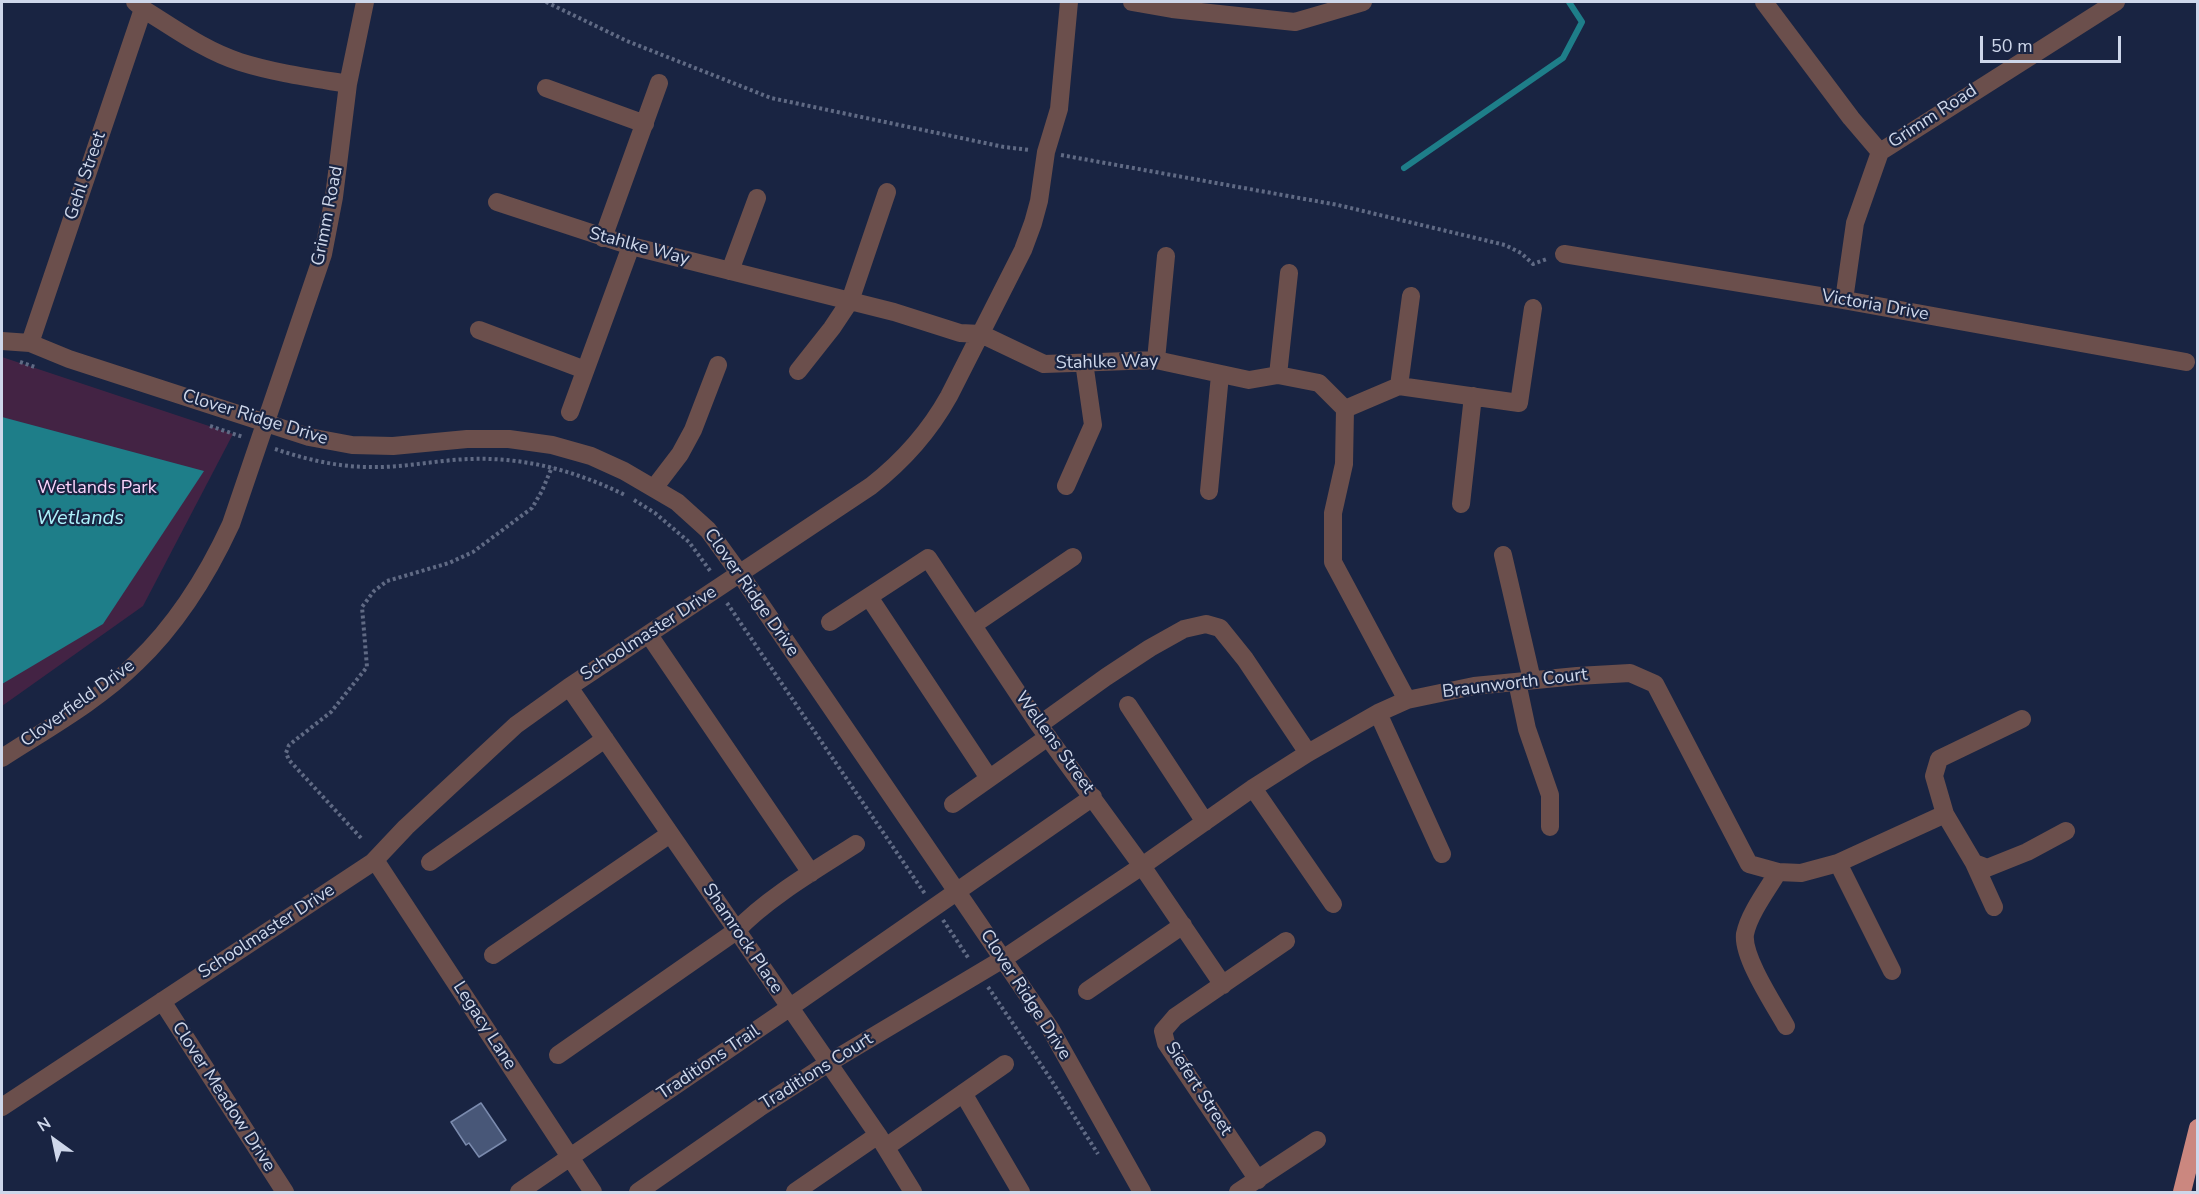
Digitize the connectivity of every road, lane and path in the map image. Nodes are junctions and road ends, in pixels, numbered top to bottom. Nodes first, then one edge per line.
1 (365, 2) edge
2 (1069, 2) edge
3 (1132, 2) edge
4 (1363, 2) edge
5 (1764, 2) edge
6 (2116, 2) edge
7 (139, 5) edge
8 (660, 83) dead end
9 (348, 84) junction
10 (546, 88) dead end
11 (645, 124) junction
12 (1881, 152) junction
13 (886, 192) dead end
14 (757, 198) dead end
15 (497, 202) dead end
16 (603, 238) junction
17 (631, 246) junction
18 (1564, 254) dead end
19 (1166, 256) dead end
20 (730, 271) junction
21 (1289, 273) dead end
22 (1411, 296) dead end
23 (1844, 300) junction
24 (850, 301) junction
25 (1533, 308) dead end
26 (479, 330) dead end
27 (981, 334) junction
28 (2, 341) edge
29 (30, 343) junction
30 (1156, 360) junction
31 (1084, 362) junction
32 (2186, 362) dead end
33 (718, 365) dead end
34 (585, 370) junction
35 (798, 371) dead end
36 (1220, 375) junction
37 (1278, 375) junction
38 (1399, 386) junction
39 (1473, 396) junction
40 (1345, 409) junction
41 (570, 412) dead end
42 (264, 423) junction
43 (552, 467) dead end
44 (1066, 486) dead end
45 (654, 488) junction
46 (1209, 491) dead end
47 (1461, 504) dead end
48 (1503, 555) dead end
49 (1073, 557) dead end
50 (740, 574) junction
51 (869, 597) junction
52 (724, 599) dead end
53 (830, 622) dead end
54 (973, 625) junction
55 (649, 635) junction
56 (1525, 681) junction
57 (569, 687) junction
58 (1407, 700) junction
59 (1128, 705) dead end
60 (1378, 713) junction
61 (2022, 718) dead end
62 (1043, 731) junction
63 (605, 739) junction
64 (1308, 753) junction
65 (2, 758) edge
66 (989, 778) junction
67 (1253, 788) junction
68 (1093, 797) junction
69 (953, 804) dead end
70 (1945, 814) junction
71 (1205, 822) junction
72 (1550, 827) dead end
73 (2066, 831) dead end
74 (670, 834) junction
75 (361, 838) dead end
76 (856, 844) dead end
77 (1442, 854) dead end
78 (375, 861) junction
79 (430, 862) dead end
80 (1838, 863) junction
81 (1974, 863) junction
82 (1142, 866) junction
83 (1778, 872) junction
84 (811, 873) junction
85 (956, 891) junction
86 (929, 900) dead end
87 (1333, 904) dead end
88 (1994, 907) dead end
89 (937, 911) dead end
90 (1183, 925) junction
91 (736, 931) junction
92 (1286, 941) dead end
93 (493, 955) dead end
94 (969, 959) dead end
95 (1003, 960) junction
96 (1892, 971) dead end
97 (983, 980) dead end
98 (1223, 985) junction
99 (1087, 991) dead end
100 (162, 1001) junction
101 (789, 1008) junction
102 (1786, 1026) dead end
103 (558, 1055) dead end
104 (827, 1064) junction
105 (1005, 1064) dead end
106 (963, 1093) junction
107 (2, 1107) edge
108 (2198, 1128) edge
109 (1317, 1140) dead end
110 (882, 1141) junction
111 (571, 1157) junction
112 (1104, 1163) dead end
113 (1258, 1180) junction
114 (285, 1192) edge
115 (519, 1192) edge
116 (593, 1192) edge
117 (638, 1192) edge
118 (795, 1192) edge
119 (913, 1192) edge
120 (1021, 1192) edge
121 (1142, 1192) edge
122 (1238, 1192) edge
123 (2182, 1192) edge

1 - 9 street, Grimm Road
2 - 27 street, Schoolmaster Drive
3 - 4 street
5 - 12 street
6 - 12 street, Grimm Road
7 - 9 street
7 - 29 street, Gehl Street
8 - 11 street
9 - 42 street, Grimm Road
10 - 11 street
11 - 16 street
12 - 23 street, Grimm Road
13 - 24 street
14 - 20 street
15 - 16 street, Stahlke Way
16 - 17 street, Stahlke Way
17 - 20 street, Stahlke Way
17 - 34 street
18 - 23 street, Victoria Drive
19 - 30 street
20 - 24 street, Stahlke Way
21 - 37 street
22 - 38 street
23 - 32 street, Victoria Drive
24 - 27 street, Stahlke Way
24 - 35 street
25 - 39 street
26 - 34 street
27 - 31 street, Stahlke Way
27 - 50 street, Schoolmaster Drive
28 - 29 street, Clover Ridge Drive
29 - 42 street, Clover Ridge Drive
30 - 31 street, Stahlke Way
30 - 36 street, Stahlke Way
31 - 44 street
33 - 45 street
34 - 41 street
36 - 37 street, Stahlke Way
36 - 46 street
37 - 40 street, Stahlke Way
38 - 39 street
38 - 40 street
39 - 47 street
40 - 58 street
42 - 45 street, Clover Ridge Drive
42 - 65 street, Cloverfield Drive
43 - 75 path
45 - 50 street, Clover Ridge Drive
48 - 56 street
49 - 54 street
50 - 55 street, Schoolmaster Drive
50 - 85 street, Clover Ridge Drive
51 - 53 street
51 - 54 street, Wellens Street
51 - 66 street
52 - 86 path
54 - 62 street, Wellens Street
55 - 57 street, Schoolmaster Drive
55 - 84 street
56 - 58 street, Braunworth Court
56 - 72 street
56 - 83 street, Braunworth Court
57 - 63 street, Shamrock Place
57 - 78 street, Schoolmaster Drive
58 - 60 street, Braunworth Court
59 - 71 street
60 - 64 street, Braunworth Court
60 - 77 street
61 - 70 street
62 - 64 street
62 - 66 street
62 - 68 street, Wellens Street
63 - 74 street, Shamrock Place
63 - 79 street
64 - 67 street, Braunworth Court
66 - 69 street
67 - 71 street, Braunworth Court
67 - 87 street
68 - 82 street, Wellens Street
68 - 85 street
70 - 80 street, Braunworth Court
70 - 81 street
71 - 82 street, Braunworth Court
73 - 81 street
74 - 91 street, Shamrock Place
74 - 93 street
76 - 84 street
78 - 100 street, Schoolmaster Drive
78 - 111 street, Legacy Lane
80 - 83 street, Braunworth Court
80 - 96 street
81 - 88 street
82 - 90 street, Wellens Street
82 - 95 street, Braunworth Court
83 - 102 street
84 - 91 street
85 - 95 street, Clover Ridge Drive
85 - 101 street, Traditions Trail
89 - 94 path
90 - 98 street
90 - 99 street
91 - 101 street, Shamrock Place
91 - 103 street
92 - 98 street, Siefert Street
95 - 104 street, Traditions Court
95 - 121 street, Clover Ridge Drive
97 - 112 path
98 - 113 street, Siefert Street
100 - 107 street, Schoolmaster Drive
100 - 114 street, Clover Meadow Drive
101 - 104 street, Shamrock Place
101 - 111 street, Traditions Trail
104 - 110 street, Shamrock Place
104 - 117 street, Traditions Court
105 - 106 street
106 - 110 street
106 - 120 street
108 - 123 highway
109 - 113 street
110 - 118 street
110 - 119 street, Shamrock Place
111 - 115 street, Traditions Trail
111 - 116 street, Legacy Lane
113 - 122 street

